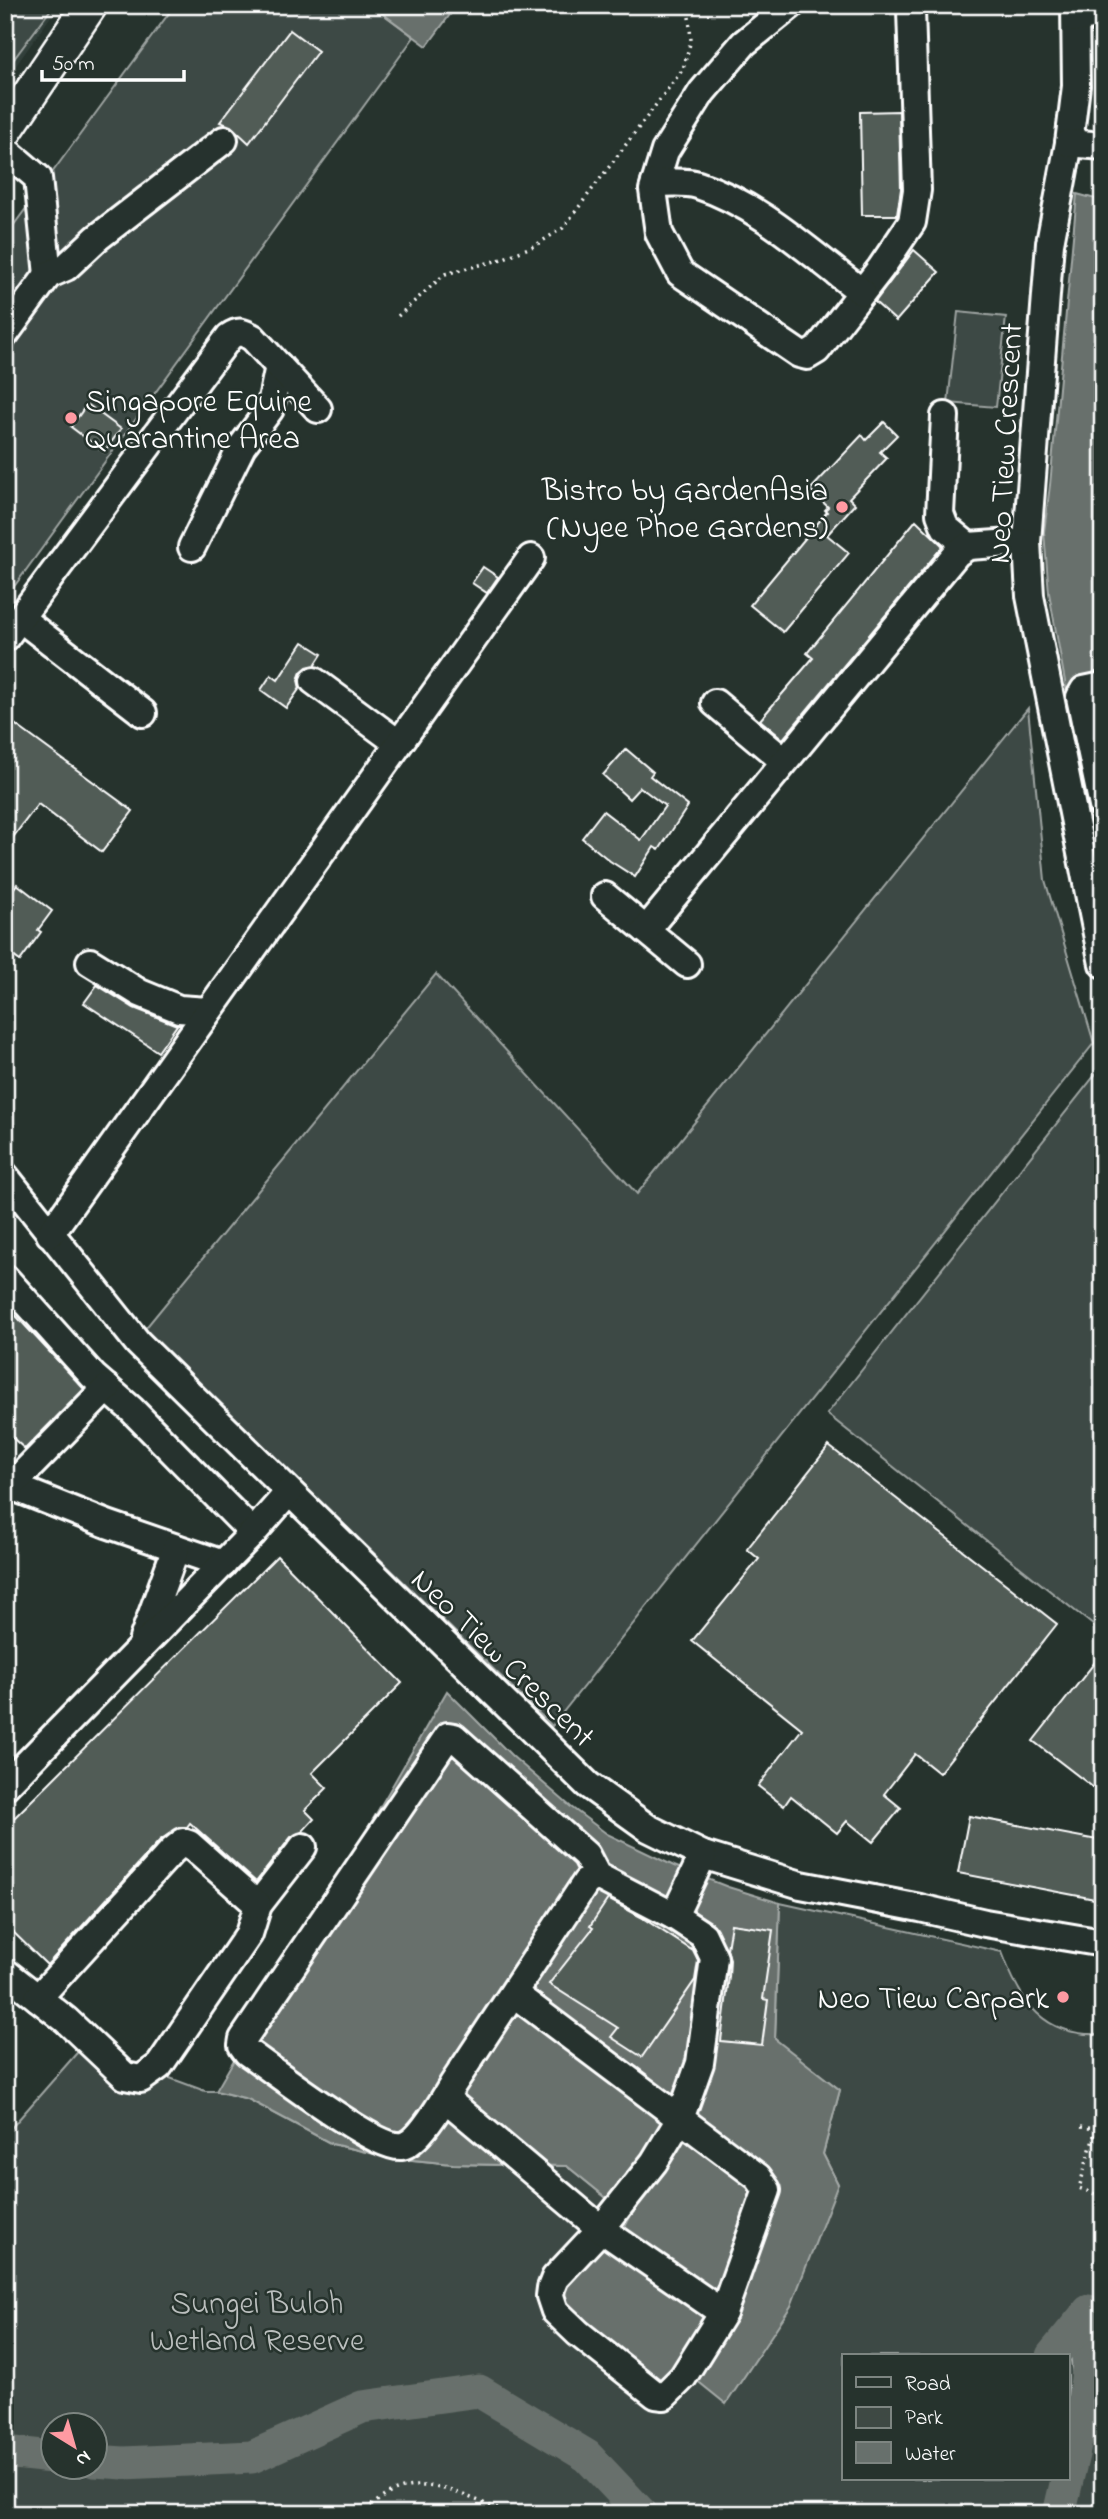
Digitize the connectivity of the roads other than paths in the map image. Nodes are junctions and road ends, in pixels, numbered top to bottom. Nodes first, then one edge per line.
1 (90, 5) edge
2 (791, 5) edge
3 (914, 5) edge
4 (1075, 12) edge
5 (1103, 14) edge
6 (5, 131) edge
7 (224, 141) dead end
8 (1069, 143) junction
9 (1103, 146) edge
10 (5, 149) edge
11 (655, 183) junction
12 (48, 275) junction
13 (862, 292) junction
14 (5, 334) edge
15 (279, 366) junction
16 (318, 408) dead end
17 (945, 416) dead end
18 (1027, 542) junction
19 (192, 547) dead end
20 (968, 547) junction
21 (531, 558) dead end
22 (13, 628) edge
23 (314, 681) dead end
24 (1103, 687) edge
25 (715, 703) dead end
26 (143, 713) dead end
27 (398, 743) junction
28 (784, 761) junction
29 (1103, 806) edge
30 (605, 896) dead end
31 (646, 930) junction
32 (90, 962) dead end
33 (687, 964) dead end
34 (1103, 964) edge
35 (208, 1011) junction
36 (6, 1179) edge
37 (50, 1234) junction
38 (5, 1278) edge
39 (107, 1388) junction
40 (8, 1489) edge
41 (289, 1492) junction
42 (253, 1533) junction
43 (176, 1548) junction
44 (223, 1564) junction
45 (141, 1647) junction
46 (5, 1786) edge
47 (303, 1847) dead end
48 (703, 1855) junction
49 (597, 1876) junction
50 (258, 1905) junction
51 (674, 1916) junction
52 (1103, 1943) edge
53 (5, 1972) edge
54 (513, 1993) junction
55 (38, 1998) junction
56 (444, 2098) junction
57 (680, 2119) junction
58 (601, 2229) junction
59 (723, 2313) junction

1 - 6 main road
2 - 11 street
3 - 13 street
4 - 5 street
4 - 8 street, Neo Tiew Crescent
7 - 12 street
8 - 9 street
8 - 18 street, Neo Tiew Crescent
10 - 12 street
11 - 13 street
11 - 13 street
12 - 14 street
15 - 16 street
15 - 19 street
15 - 22 street
17 - 20 street
18 - 20 street
18 - 34 street, Neo Tiew Crescent
20 - 28 street
21 - 27 street
22 - 26 street
23 - 27 street
24 - 29 street
25 - 28 street
27 - 35 street
28 - 31 street
30 - 31 street
31 - 33 street
32 - 35 street
35 - 37 street
36 - 37 street, Neo Tiew Crescent
37 - 41 street, Neo Tiew Crescent
38 - 39 street
39 - 40 street
39 - 42 street
40 - 43 street
41 - 42 street
41 - 48 street, Neo Tiew Crescent
42 - 44 street
43 - 44 street
43 - 45 street
44 - 45 street
45 - 46 street
47 - 50 street
48 - 51 street
48 - 52 street, Neo Tiew Crescent
49 - 51 street
49 - 54 street
49 - 56 street
50 - 55 street
50 - 55 street
51 - 57 street
53 - 55 street
54 - 56 street
54 - 57 street
56 - 58 street
57 - 58 street
57 - 59 street
58 - 59 street
58 - 59 street

